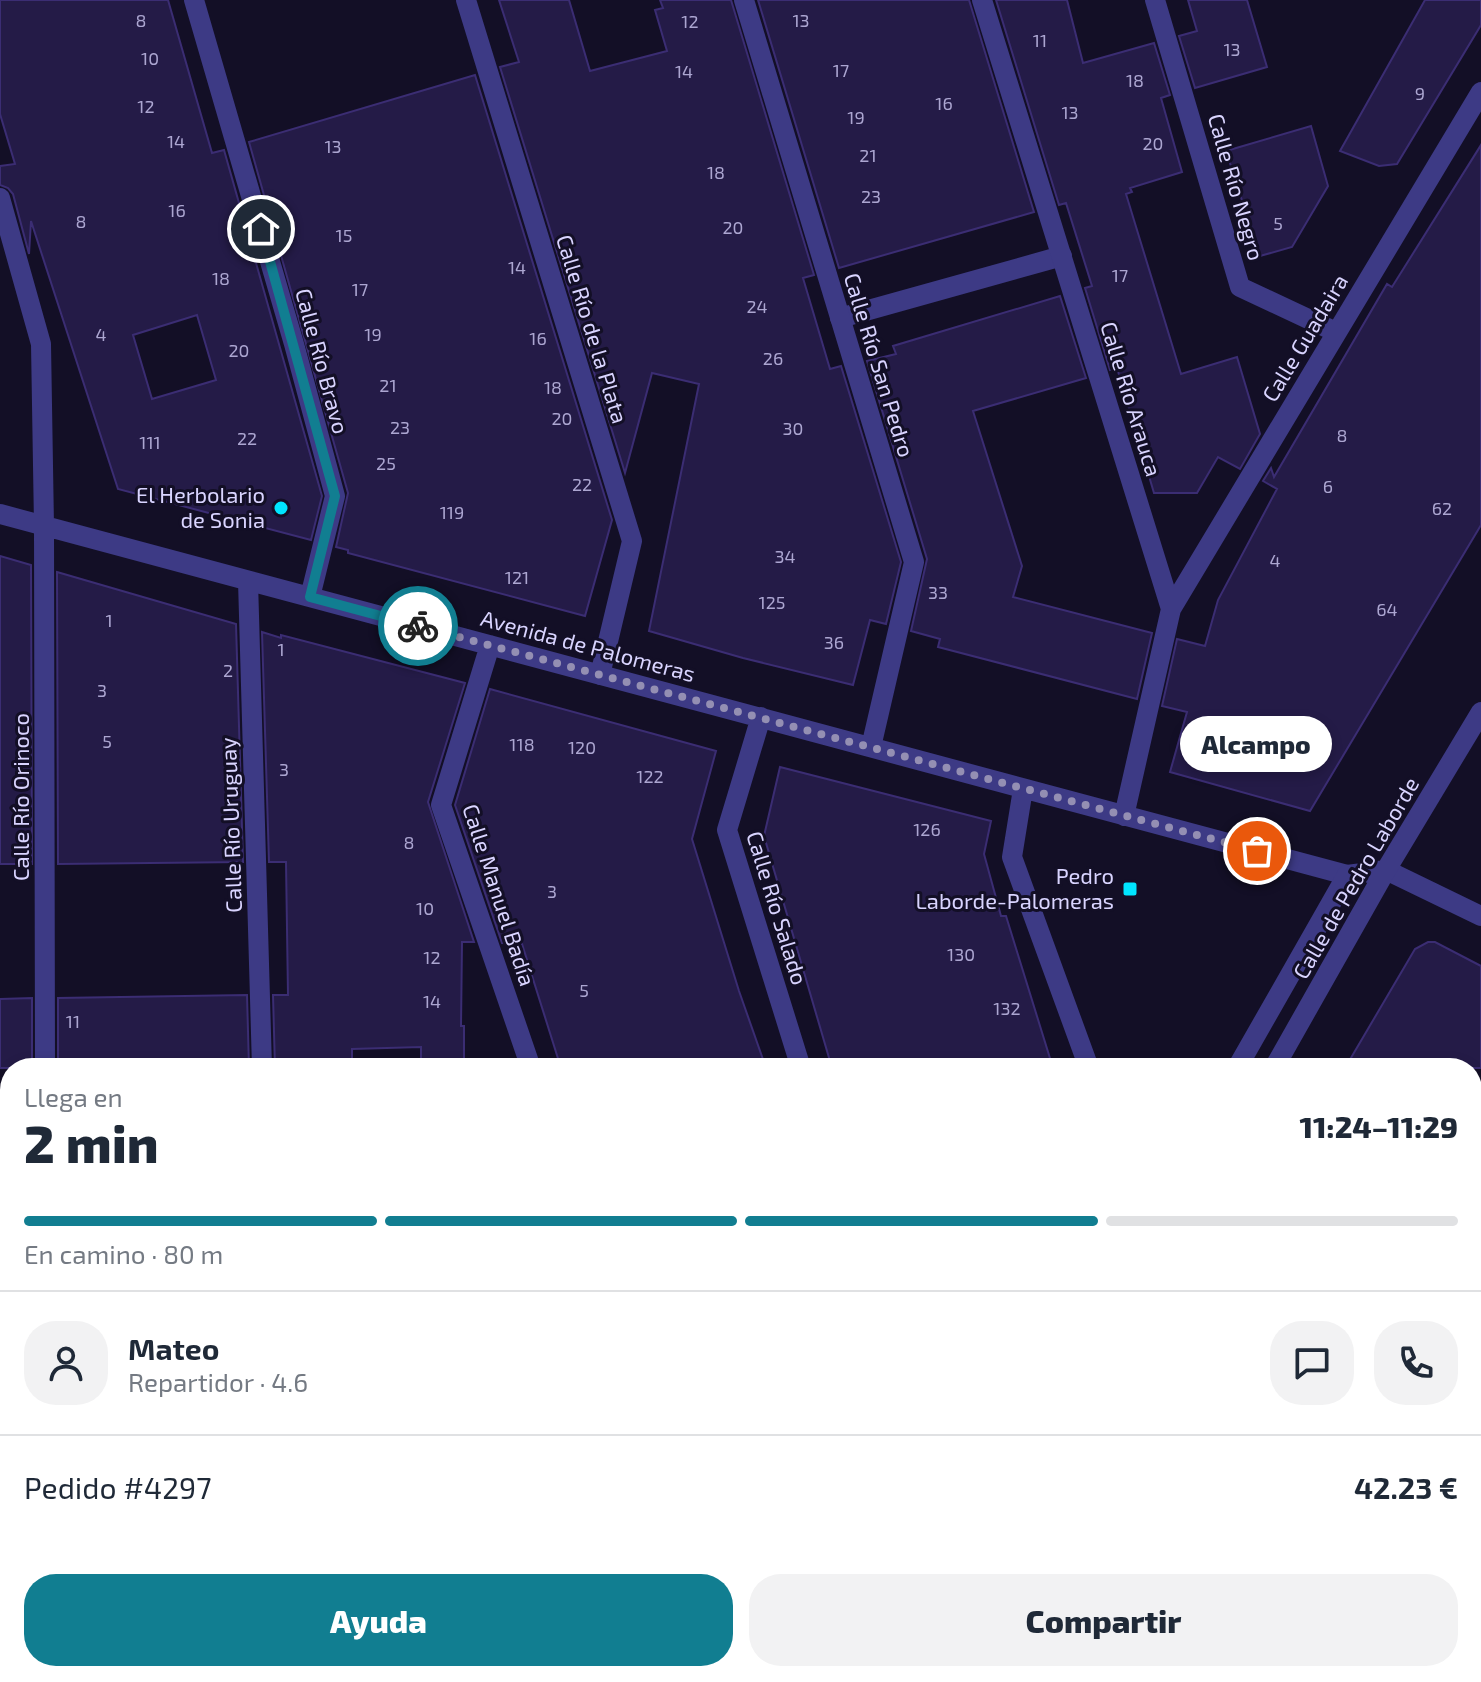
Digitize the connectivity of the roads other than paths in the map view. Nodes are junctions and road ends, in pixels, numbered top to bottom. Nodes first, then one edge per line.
1 (194, 0) edge
2 (466, 0) edge
3 (744, 0) edge
4 (982, 0) edge
5 (1155, 0) edge
6 (1481, 92) edge
7 (0, 198) edge
8 (1062, 256) junction
9 (840, 318) junction
10 (1336, 332) junction
11 (0, 514) edge
12 (44, 526) junction
13 (248, 581) junction
14 (310, 597) junction
15 (1171, 609) junction
16 (490, 645) junction
17 (600, 675) junction
18 (1481, 712) edge
19 (761, 717) junction
20 (871, 747) junction
21 (1023, 789) junction
22 (1124, 816) junction
23 (1386, 870) junction
24 (1347, 875) junction
25 (1481, 916) edge
26 (45, 1058) edge
27 (262, 1058) edge
28 (528, 1058) edge
29 (798, 1058) edge
30 (1085, 1058) edge
31 (1243, 1058) edge
32 (1280, 1058) edge

1 - 14 street, Calle Río Bravo
2 - 17 street, Calle Río de la Plata
3 - 9 street, Calle Río San Pedro
4 - 8 street, Calle Río Arauca
5 - 10 street, Calle Río Negro
6 - 10 street, Calle Guadaira
7 - 12 street, Calle Río Orinoco
8 - 9 street
8 - 15 street, Calle Río Arauca
9 - 20 street, Calle Río San Pedro
10 - 15 street, Calle Guadaira
11 - 12 street, Avenida de Palomeras
12 - 13 street, Avenida de Palomeras
12 - 26 street, Calle Río Orinoco
13 - 14 street, Avenida de Palomeras
13 - 27 street, Calle Río Uruguay
14 - 16 street, Avenida de Palomeras
15 - 22 street, Calle Río Arauca
16 - 17 street, Avenida de Palomeras
16 - 28 street, Calle Manuel Badía
17 - 19 street, Avenida de Palomeras
18 - 23 street, Calle de Pedro Laborde
19 - 20 street, Avenida de Palomeras
19 - 29 street, Calle Río Salado
20 - 21 street, Avenida de Palomeras
21 - 22 street, Avenida de Palomeras
21 - 30 street
22 - 24 street, Avenida de Palomeras
23 - 24 street, Avenida de Palomeras
23 - 25 street
23 - 32 street, Calle de Pedro Laborde
24 - 31 street, Calle de Pedro Laborde

